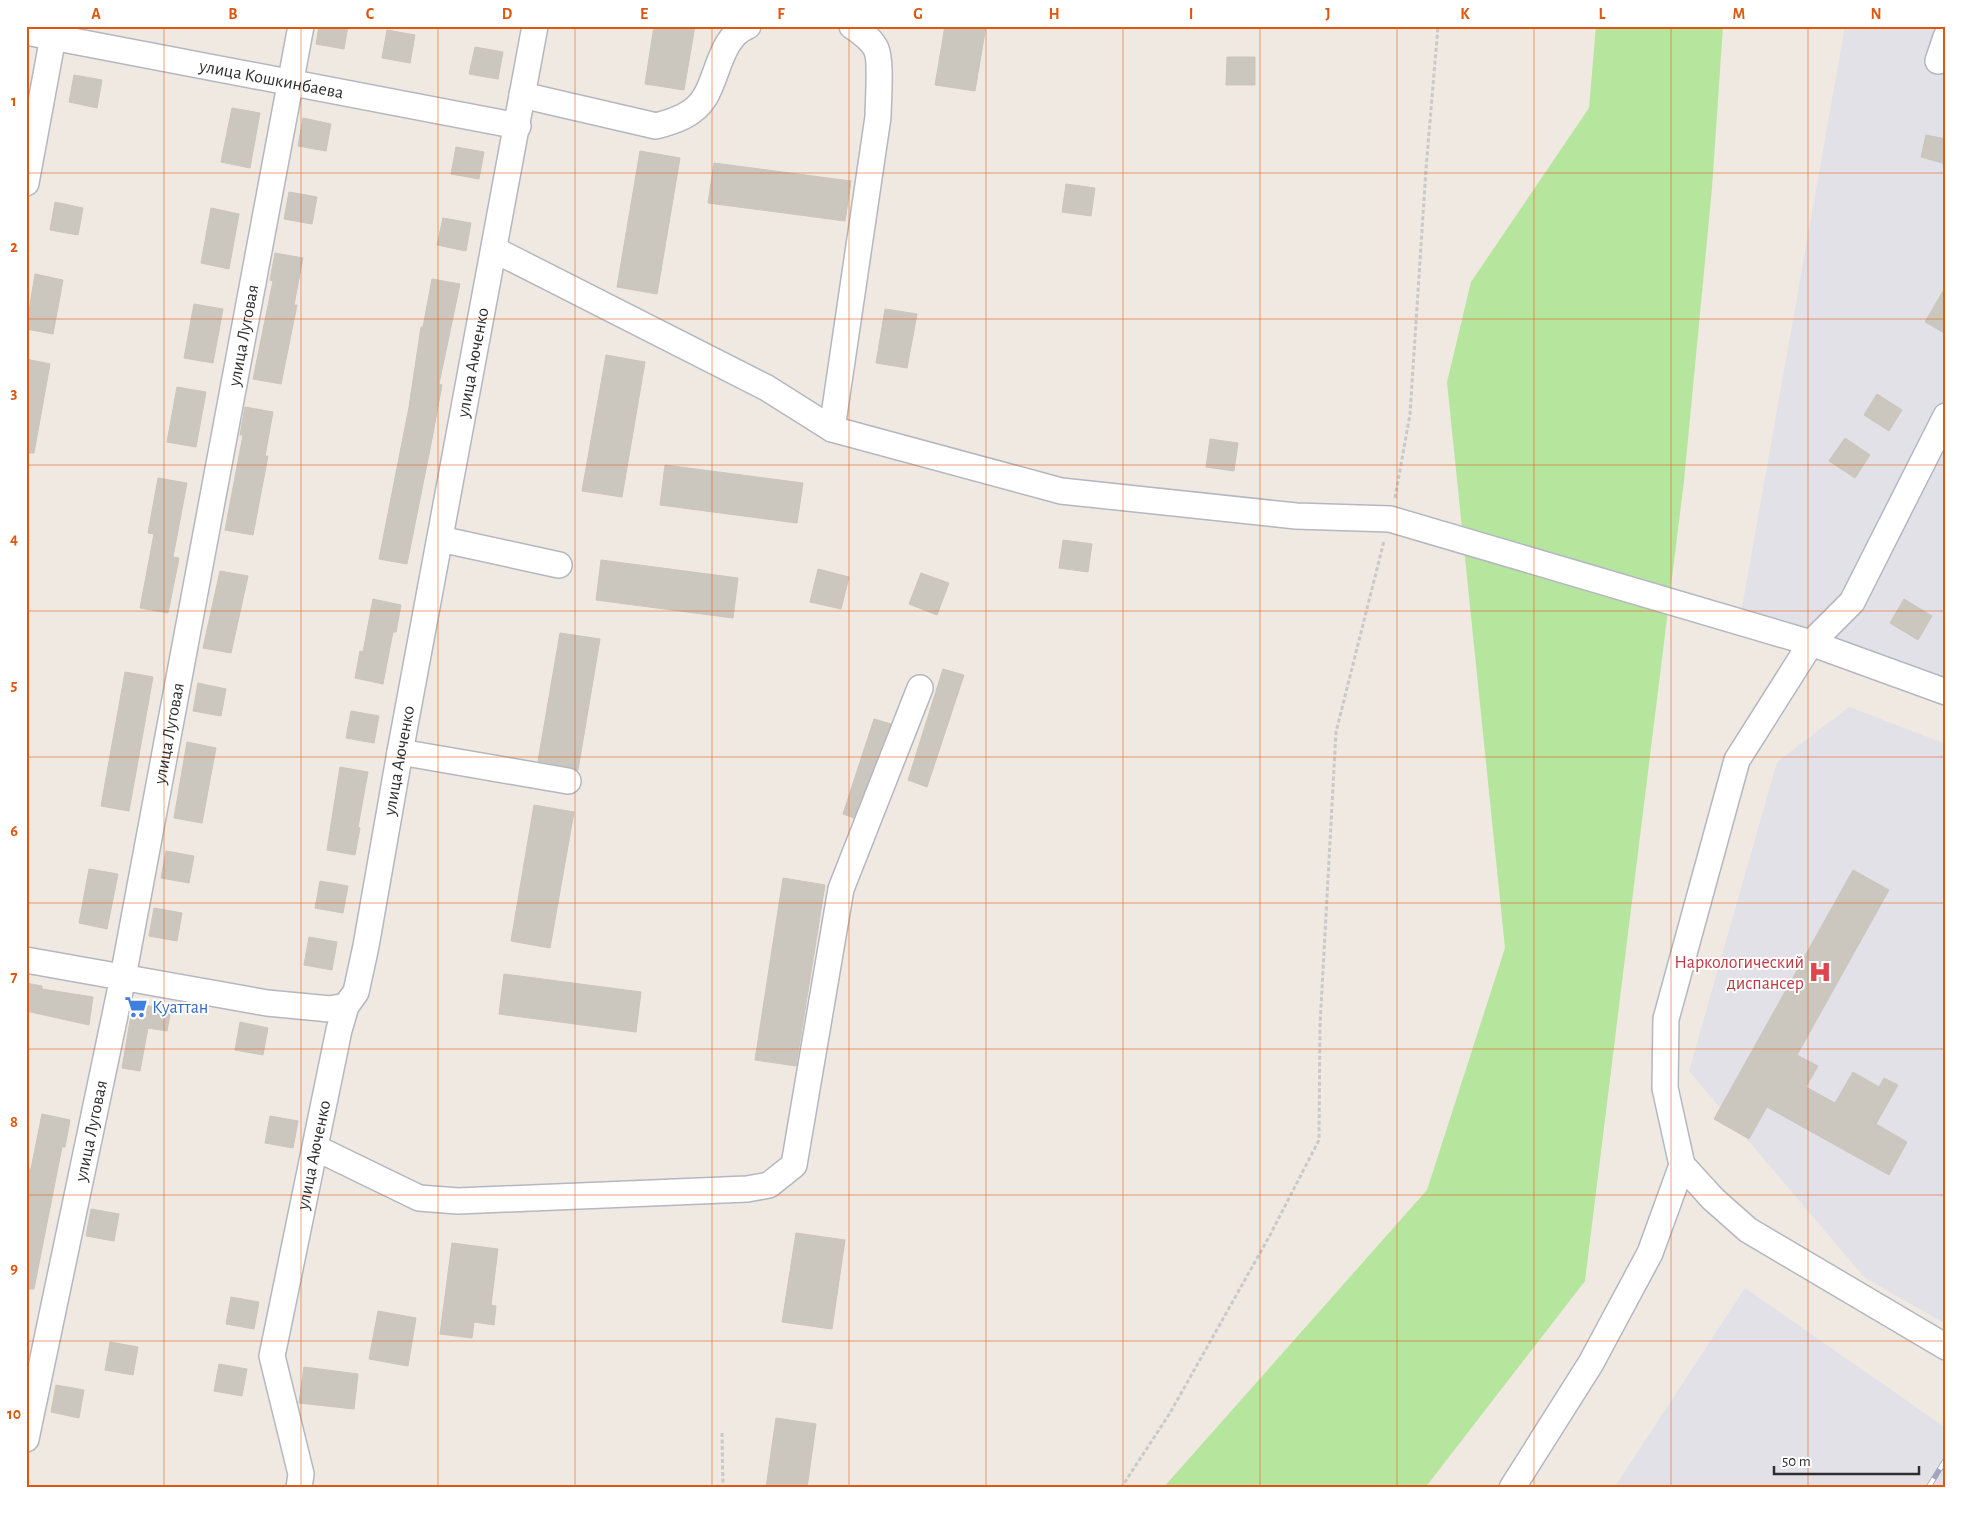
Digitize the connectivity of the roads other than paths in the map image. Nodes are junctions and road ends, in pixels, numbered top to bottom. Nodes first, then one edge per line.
1 (301, 26) edge
2 (535, 26) edge
3 (748, 26) edge
4 (852, 26) edge
5 (26, 32) edge
6 (54, 32) edge
7 (1946, 37) edge
8 (1938, 61) dead end
9 (290, 84) junction
10 (522, 95) junction
11 (518, 126) junction
12 (26, 183) edge
13 (495, 250) junction
14 (1946, 416) edge
15 (832, 429) junction
16 (440, 539) junction
17 (559, 565) dead end
18 (1811, 644) junction
19 (920, 688) dead end
20 (1946, 692) edge
21 (400, 752) junction
22 (568, 781) dead end
23 (26, 960) edge
24 (123, 977) junction
25 (346, 1006) junction
26 (316, 1148) junction
27 (1682, 1165) junction
28 (1946, 1347) edge
29 (26, 1438) edge
30 (299, 1488) edge
31 (1512, 1488) edge

1 - 9 street, улица Луговая
2 - 10 street, улица Аюченко
3 - 10 street
4 - 15 street
5 - 6 street, улица Кошкинбаева
6 - 9 street, улица Кошкинбаева
6 - 12 street
7 - 8 street
9 - 11 street, улица Кошкинбаева
9 - 24 street, улица Луговая
10 - 11 street, улица Аюченко
11 - 13 street, улица Аюченко
13 - 15 street
13 - 16 street, улица Аюченко
14 - 18 street
15 - 18 street
16 - 17 street
16 - 21 street, улица Аюченко
18 - 20 street
18 - 27 street
19 - 26 street
21 - 22 street
21 - 25 street, улица Аюченко
23 - 24 street
24 - 25 street
24 - 29 street, улица Луговая
25 - 26 street, улица Аюченко
26 - 30 street, улица Аюченко
27 - 28 street
27 - 31 street

